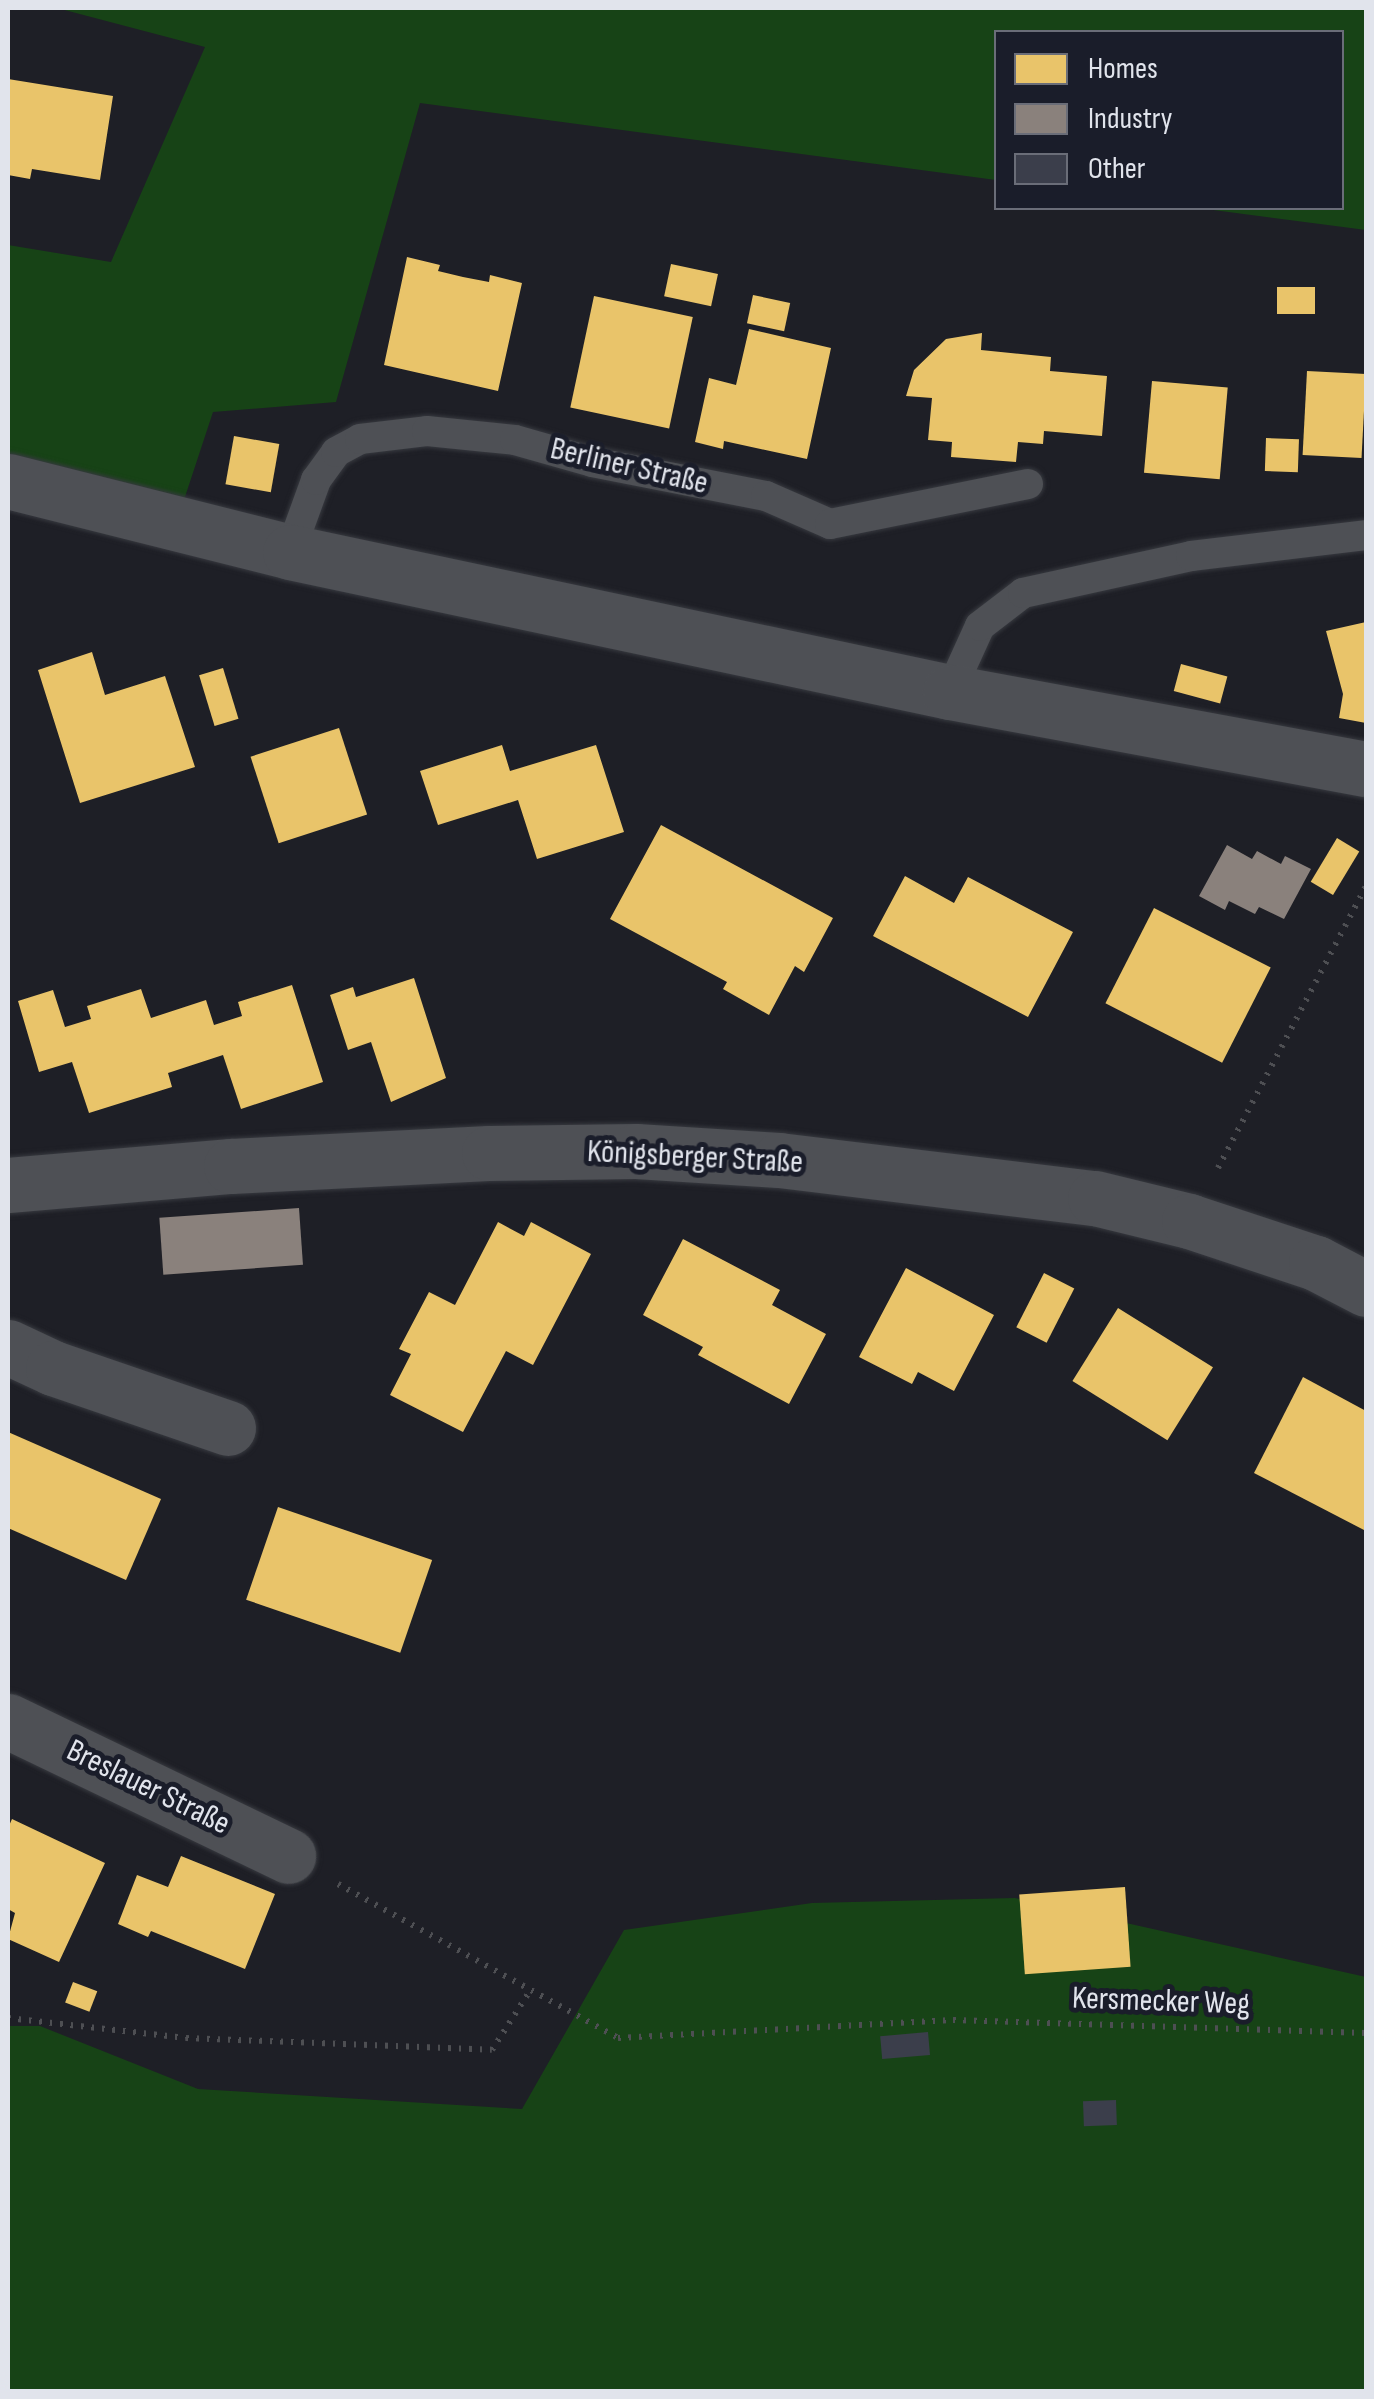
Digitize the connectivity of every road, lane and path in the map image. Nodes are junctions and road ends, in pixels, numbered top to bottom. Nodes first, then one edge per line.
1 (8, 481) edge
2 (1028, 484) dead end
3 (1366, 535) edge
4 (290, 552) junction
5 (950, 692) junction
6 (1366, 769) edge
7 (1366, 886) edge
8 (8, 1185) edge
9 (1189, 1221) junction
10 (1366, 1289) edge
11 (8, 1347) edge
12 (228, 1428) dead end
13 (8, 1721) edge
14 (288, 1856) joint
15 (530, 1989) junction
16 (8, 2018) edge
17 (1366, 2033) edge

1 - 4 street
2 - 4 lane, Berliner Straße
3 - 5 lane
4 - 5 street
5 - 6 street
7 - 9 path
8 - 9 street, Königsberger Straße
9 - 10 street, Königsberger Straße
11 - 12 street
13 - 14 street, Breslauer Straße
14 - 15 path, Kersmecker Weg
15 - 16 path
15 - 17 path, Kersmecker Weg

